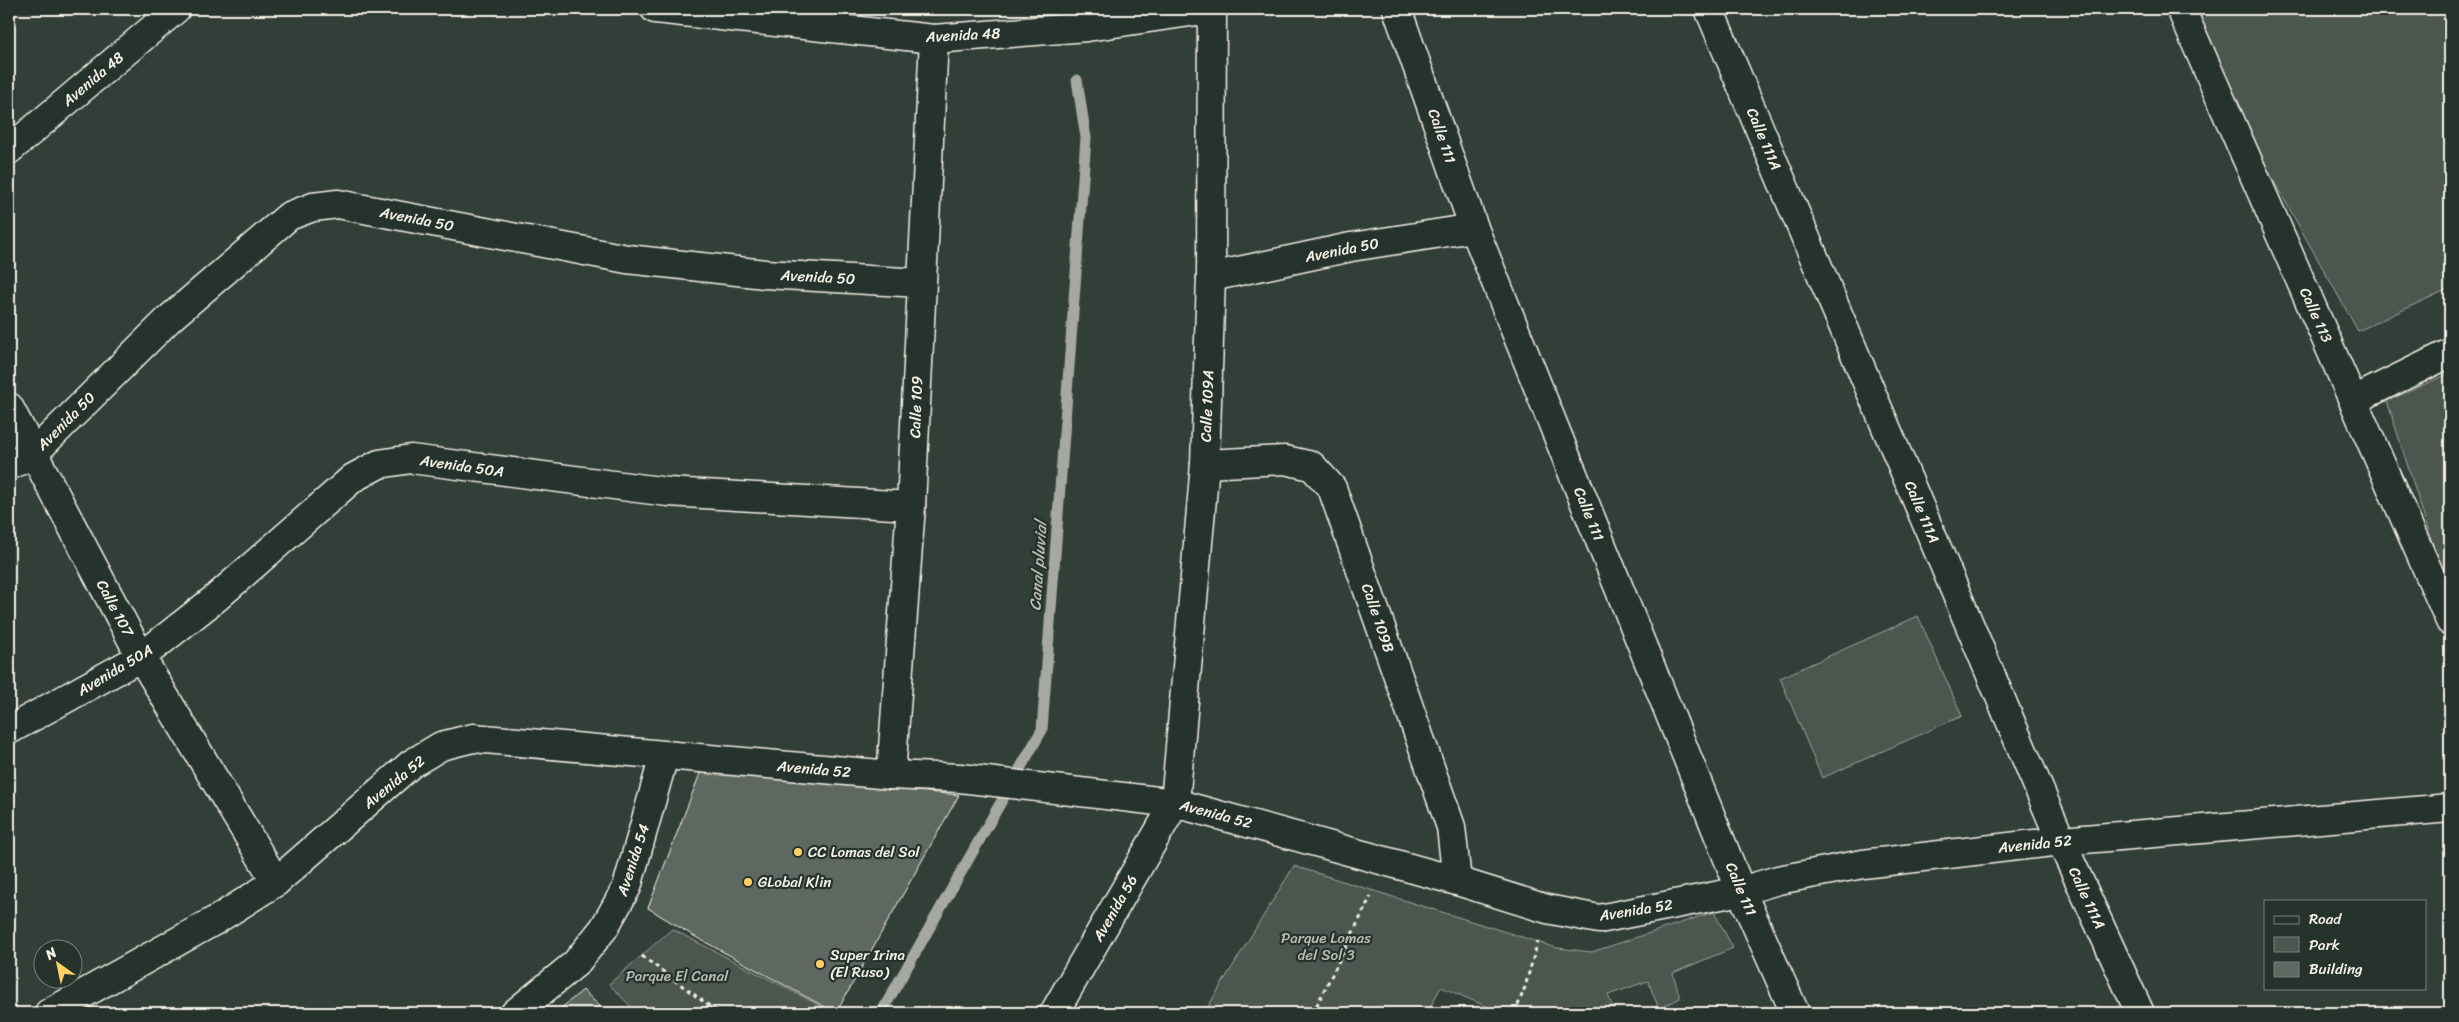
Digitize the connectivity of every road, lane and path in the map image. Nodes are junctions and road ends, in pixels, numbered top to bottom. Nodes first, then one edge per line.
1 (176, 9) edge
2 (655, 9) edge
3 (1212, 9) edge
4 (1397, 9) edge
5 (1709, 9) edge
6 (2181, 9) edge
7 (934, 39) junction
8 (9, 150) edge
9 (1474, 228) junction
10 (1211, 277) junction
11 (921, 283) junction
12 (2450, 354) edge
13 (2354, 400) junction
14 (9, 407) edge
15 (33, 454) junction
16 (1205, 464) junction
17 (9, 466) edge
18 (912, 506) junction
19 (2450, 621) edge
20 (141, 657) junction
21 (9, 730) edge
22 (664, 756) junction
23 (891, 775) junction
24 (1175, 803) junction
25 (2450, 808) edge
26 (2061, 841) junction
27 (1457, 881) junction
28 (276, 882) junction
29 (1741, 891) junction
30 (1371, 896) dead end
31 (1547, 909) junction
32 (642, 956) dead end
33 (49, 1013) edge
34 (515, 1013) edge
35 (719, 1013) edge
36 (1054, 1013) edge
37 (1313, 1013) edge
38 (1515, 1013) edge
39 (1795, 1013) edge
40 (2140, 1013) edge

1 - 8 street, Avenida 48
2 - 7 street, Avenida 48
3 - 7 street, Avenida 48
3 - 10 street, Calle 109A
4 - 9 street, Calle 111
5 - 26 street, Calle 111A
6 - 13 street, Calle 113
7 - 11 street, Calle 109
9 - 10 street, Avenida 50
9 - 29 street, Calle 111
10 - 16 street, Calle 109A
11 - 15 street, Avenida 50
11 - 18 street, Calle 109
12 - 13 street
13 - 19 street, Calle 113
14 - 15 street, Calle 107
15 - 17 street, Avenida 50
15 - 20 street, Calle 107
16 - 24 street, Calle 109A
16 - 27 street, Calle 109B
18 - 20 street, Avenida 50A
18 - 23 street, Calle 109
20 - 21 street, Avenida 50A
20 - 28 street, Calle 107
22 - 23 street, Avenida 52
22 - 28 street, Avenida 52
22 - 34 street, Avenida 54
23 - 24 street, Avenida 52
24 - 27 street, Avenida 52
24 - 36 street, Avenida 56
25 - 26 street, Avenida 52
26 - 29 street, Avenida 52
26 - 40 street, Calle 111A
27 - 31 street, Avenida 52
28 - 33 street, Avenida 52
29 - 31 street, Avenida 52
29 - 39 street, Calle 111
30 - 37 path
31 - 38 path
32 - 35 path

